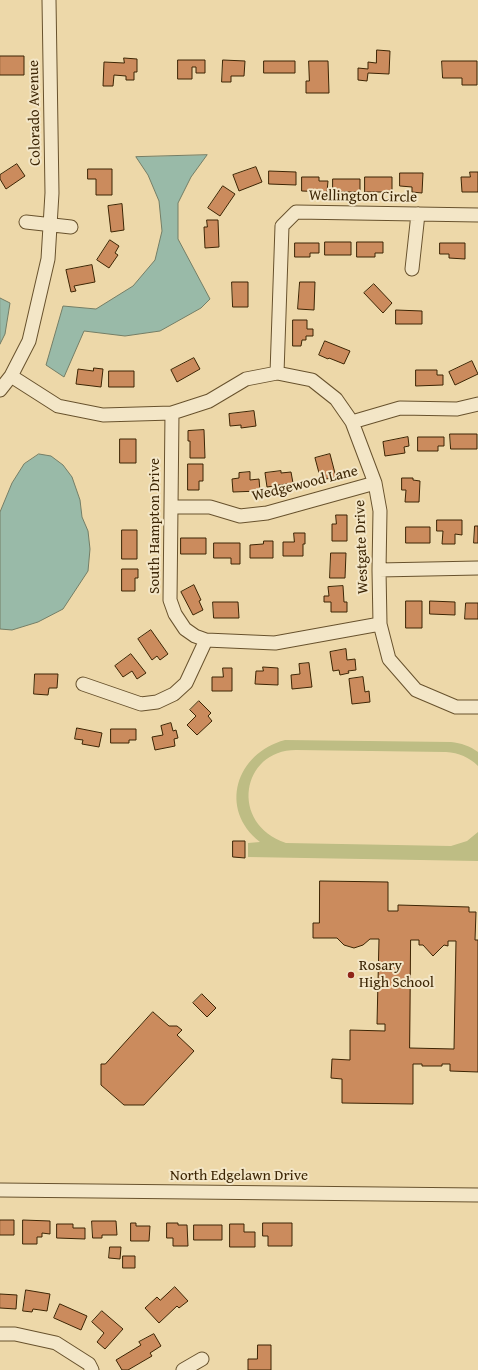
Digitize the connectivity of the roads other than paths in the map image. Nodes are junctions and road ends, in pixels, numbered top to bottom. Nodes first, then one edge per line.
1 (49, 0) edge
2 (418, 214) junction
3 (478, 215) edge
4 (26, 222) dead end
5 (50, 225) junction
6 (71, 227) dead end
7 (412, 268) dead end
8 (277, 374) junction
9 (11, 376) junction
10 (0, 390) edge
11 (478, 404) edge
12 (172, 413) junction
13 (352, 422) junction
14 (375, 483) junction
15 (172, 507) junction
16 (478, 568) edge
17 (379, 570) junction
18 (380, 624) junction
19 (206, 640) junction
20 (83, 684) dead end
21 (478, 707) edge
22 (0, 1190) edge
23 (478, 1195) edge
24 (0, 1334) edge
25 (202, 1359) dead end
26 (92, 1370) edge
27 (183, 1370) edge

1 - 5 street, Colorado Avenue
2 - 3 street, Wellington Circle
2 - 7 street
2 - 8 street, Wellington Circle
4 - 5 street
5 - 6 street
5 - 9 street, Colorado Avenue
8 - 12 street, Westgate Drive
8 - 13 street, Westgate Drive
9 - 10 street, Colorado Avenue
9 - 12 street, Westgate Drive
11 - 13 street
12 - 15 street, South Hampton Drive
13 - 14 street, Westgate Drive
14 - 15 street, Wedgewood Lane
14 - 17 street, Westgate Drive
15 - 19 street, South Hampton Drive
16 - 17 street
17 - 18 street, Westgate Drive
18 - 19 street, South Hampton Drive
18 - 21 street, Westgate Drive
19 - 20 street
22 - 23 street, North Edgelawn Drive
24 - 26 street
25 - 27 street

